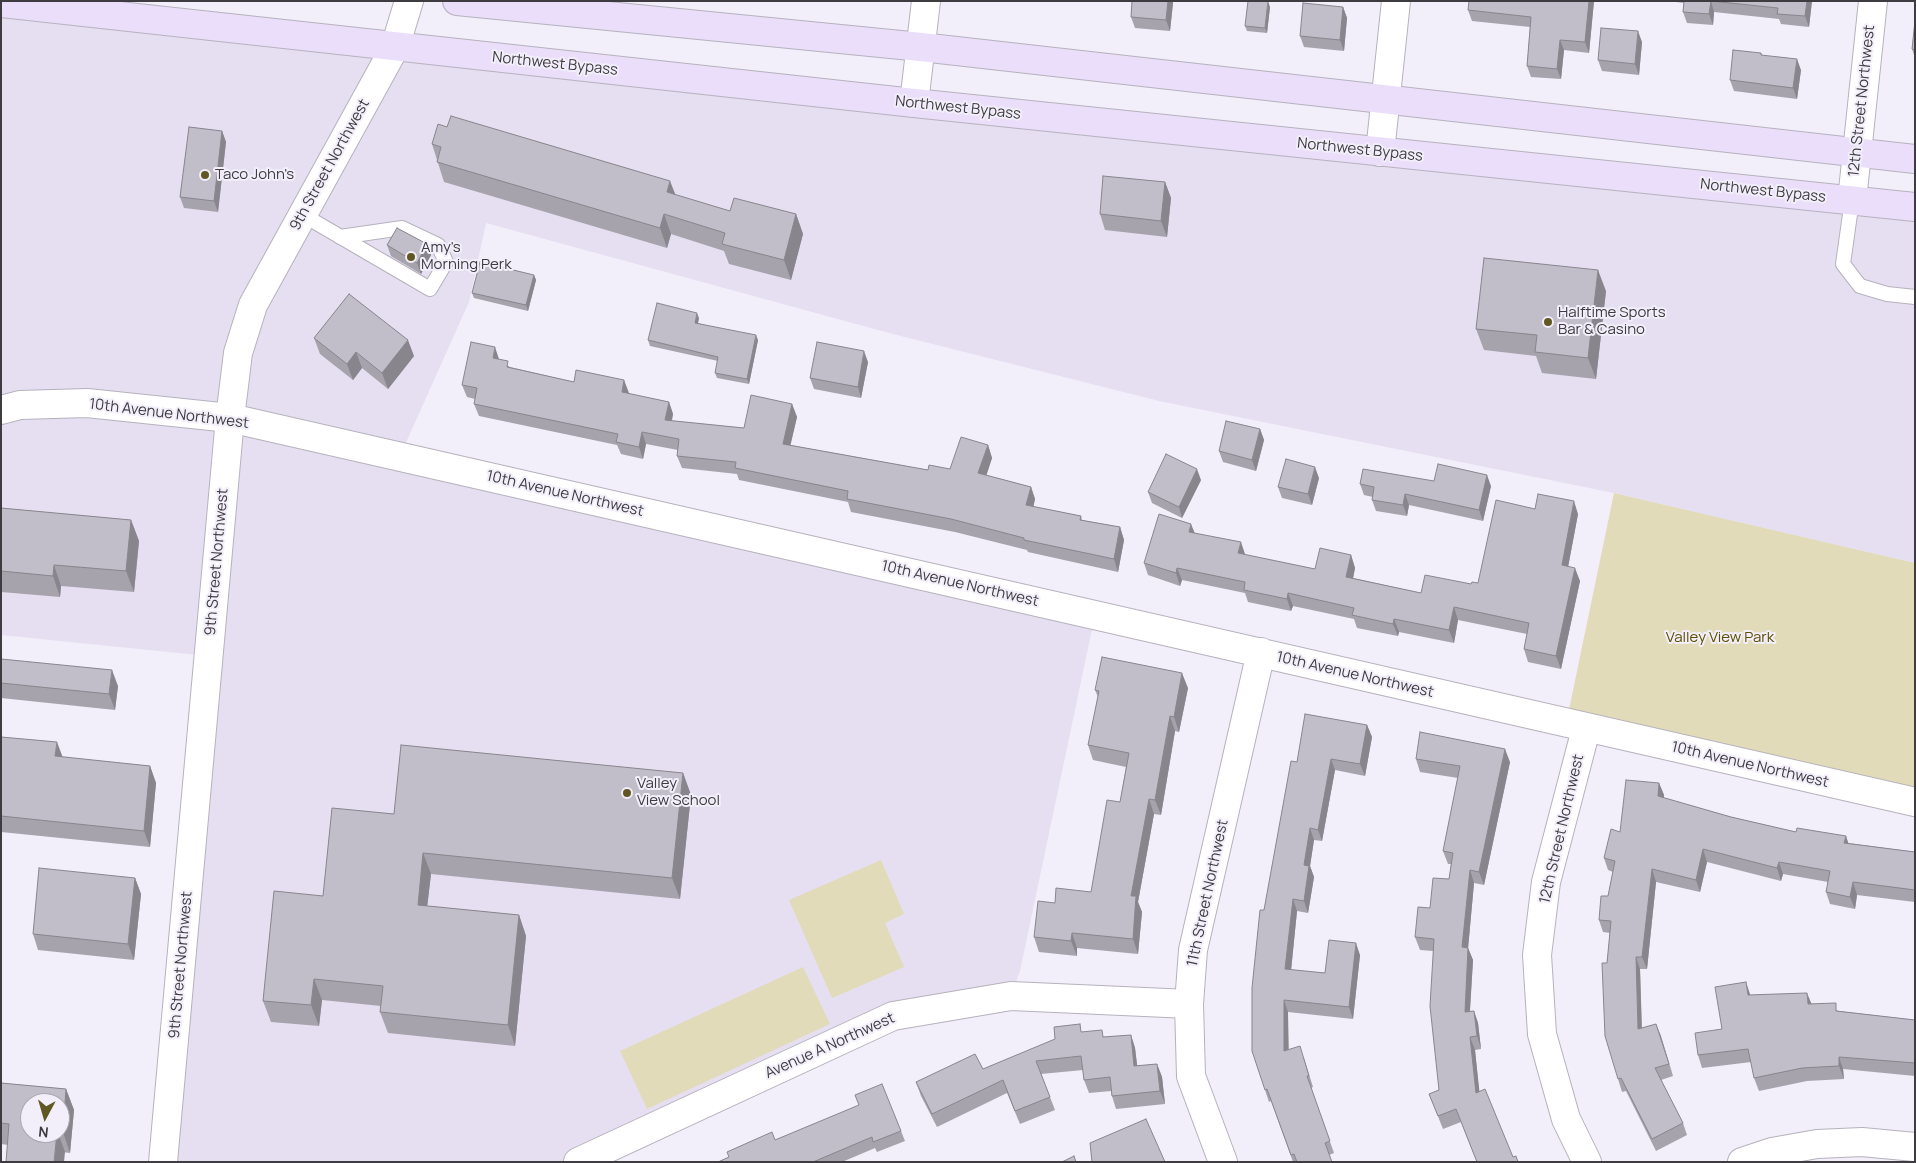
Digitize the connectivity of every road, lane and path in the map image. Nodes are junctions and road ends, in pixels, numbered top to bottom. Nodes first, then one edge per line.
1 (409, 1) edge
2 (457, 1) edge
3 (926, 1) edge
4 (1396, 1) edge
5 (1873, 1) edge
6 (1, 3) edge
7 (395, 47) junction
8 (921, 47) junction
9 (1386, 99) junction
10 (914, 103) junction
11 (1380, 152) junction
12 (1856, 153) junction
13 (1915, 160) edge
14 (1852, 200) junction
15 (1915, 207) edge
16 (303, 215) junction
17 (340, 237) junction
18 (1915, 297) edge
19 (1, 410) edge
20 (230, 418) junction
21 (1261, 652) junction
22 (1586, 728) junction
23 (1915, 802) edge
24 (1189, 1004) junction
25 (1915, 1147) edge
26 (163, 1162) edge
27 (578, 1162) edge
28 (1224, 1162) edge
29 (1587, 1162) edge
30 (1742, 1162) edge

1 - 7 street, 9th Street Northwest
2 - 8 main road
3 - 8 street
4 - 9 street
5 - 12 street, 12th Street Northwest
6 - 7 main road, Northwest Bypass
7 - 10 main road, Northwest Bypass
7 - 16 street, 9th Street Northwest
8 - 9 main road
8 - 10 street
9 - 11 street
9 - 12 main road
10 - 11 main road, Northwest Bypass
11 - 14 main road, Northwest Bypass
12 - 13 main road
12 - 14 street, 12th Street Northwest
14 - 15 main road, Northwest Bypass
14 - 18 lane
16 - 17 lane
16 - 20 street, 9th Street Northwest
17 - 17 lane
19 - 20 street, 10th Avenue Northwest
20 - 21 street, 10th Avenue Northwest
20 - 26 street, 9th Street Northwest
21 - 22 street, 10th Avenue Northwest
21 - 24 street, 11th Street Northwest
22 - 23 street, 10th Avenue Northwest
22 - 29 street, 12th Street Northwest
24 - 27 street, Avenue A Northwest
24 - 28 street, 11th Street Northwest
25 - 30 street

